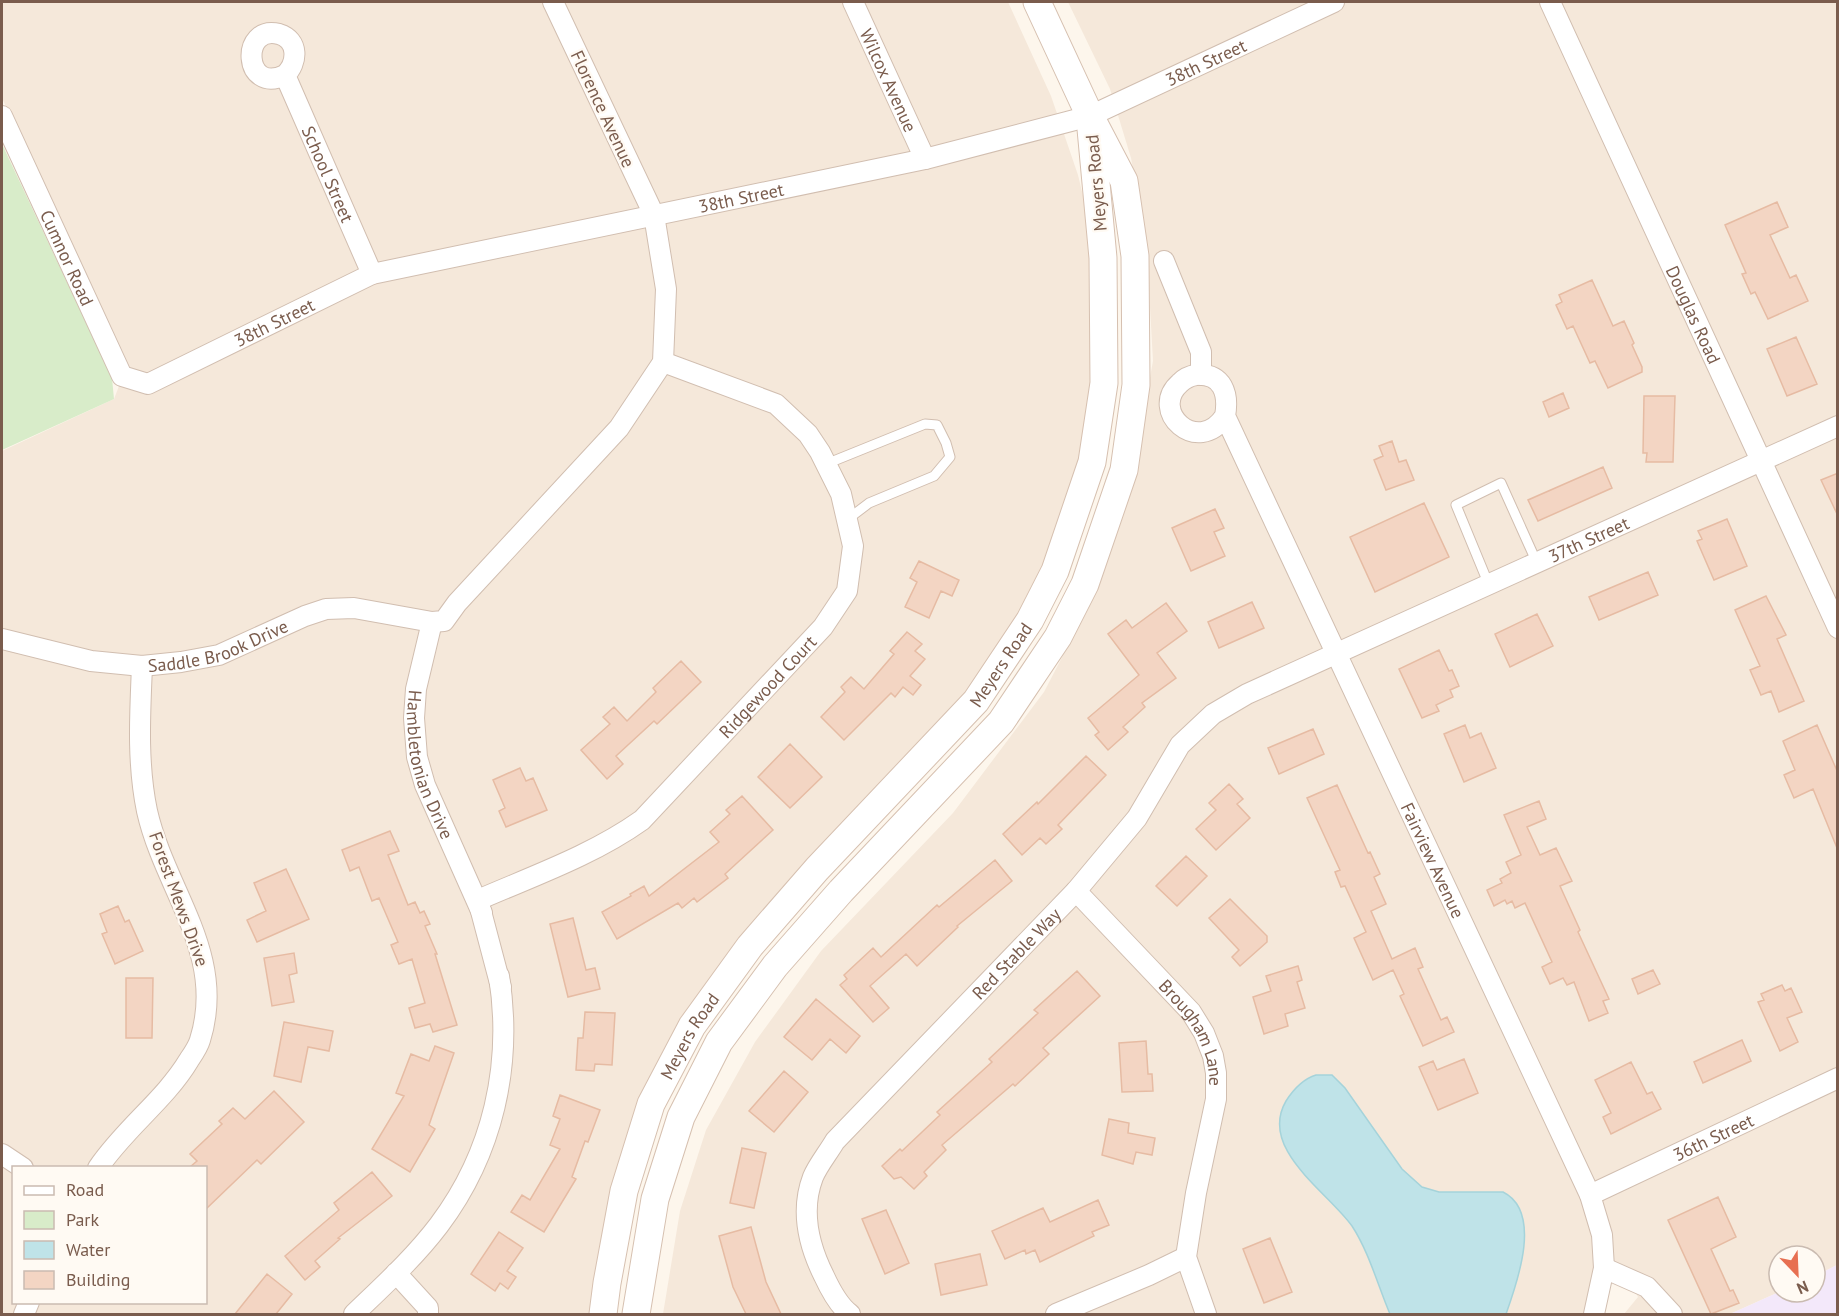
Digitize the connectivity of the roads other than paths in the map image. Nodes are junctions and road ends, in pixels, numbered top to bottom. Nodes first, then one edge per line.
1 (553, 2) edge
2 (853, 2) edge
3 (1037, 2) edge
4 (1334, 2) edge
5 (1550, 2) edge
6 (285, 75) dead end
7 (2, 116) edge
8 (1090, 116) junction
9 (925, 159) junction
10 (654, 215) junction
11 (1164, 261) dead end
12 (372, 274) junction
13 (663, 362) junction
14 (1201, 375) junction
15 (148, 384) joint
16 (1225, 416) junction
17 (1838, 426) edge
18 (1761, 462) junction
19 (826, 464) junction
20 (848, 519) junction
21 (1537, 563) junction
22 (1489, 585) junction
23 (432, 622) junction
24 (1838, 628) edge
25 (2, 639) edge
26 (1337, 652) junction
27 (142, 666) junction
28 (1076, 891) junction
29 (478, 900) junction
30 (1838, 1078) edge
31 (2, 1154) edge
32 (21, 1166) edge
33 (99, 1166) edge
34 (1590, 1196) junction
35 (1186, 1257) junction
36 (1604, 1268) junction
37 (396, 1273) junction
38 (359, 1313) edge
39 (428, 1314) edge
40 (603, 1314) edge
41 (636, 1314) edge
42 (850, 1314) edge
43 (1056, 1314) edge
44 (1206, 1314) edge
45 (1594, 1314) edge
46 (1671, 1314) edge

1 - 10 street, Florence Avenue
2 - 9 street, Wilcox Avenue
3 - 8 street
4 - 8 street, 38th Street
5 - 18 street, Douglas Road
6 - 12 street, School Street
7 - 15 street, Cumnor Road
8 - 9 street, 38th Street
8 - 40 street, Meyers Road
8 - 41 street, Meyers Road
9 - 10 street, 38th Street
10 - 12 street, 38th Street
10 - 13 street
11 - 14 street
12 - 15 street, 38th Street
13 - 19 street, Ridgewood Court
13 - 23 street
14 - 16 street, Fairview Avenue
14 - 16 street
16 - 26 street, Fairview Avenue
17 - 18 street, 37th Street
18 - 21 street, 37th Street
18 - 24 street, Douglas Road
19 - 20 street, Ridgewood Court
19 - 20 lane
20 - 29 street, Ridgewood Court
21 - 22 street, 37th Street
21 - 22 lane
22 - 26 street, 37th Street
23 - 27 street, Saddle Brook Drive
23 - 29 street, Hambletonian Drive
25 - 27 street, Saddle Brook Drive
26 - 28 street, Red Stable Way
26 - 34 street, Fairview Avenue
27 - 33 street, Forest Mews Drive
28 - 35 street, Brougham Lane
28 - 42 street, Red Stable Way
29 - 37 street
30 - 34 street, 36th Street
31 - 32 street
34 - 36 street, Fairview Avenue
35 - 43 street
35 - 44 street, Brougham Lane
36 - 45 street, Fairview Avenue
36 - 46 street
37 - 38 street
37 - 39 street

